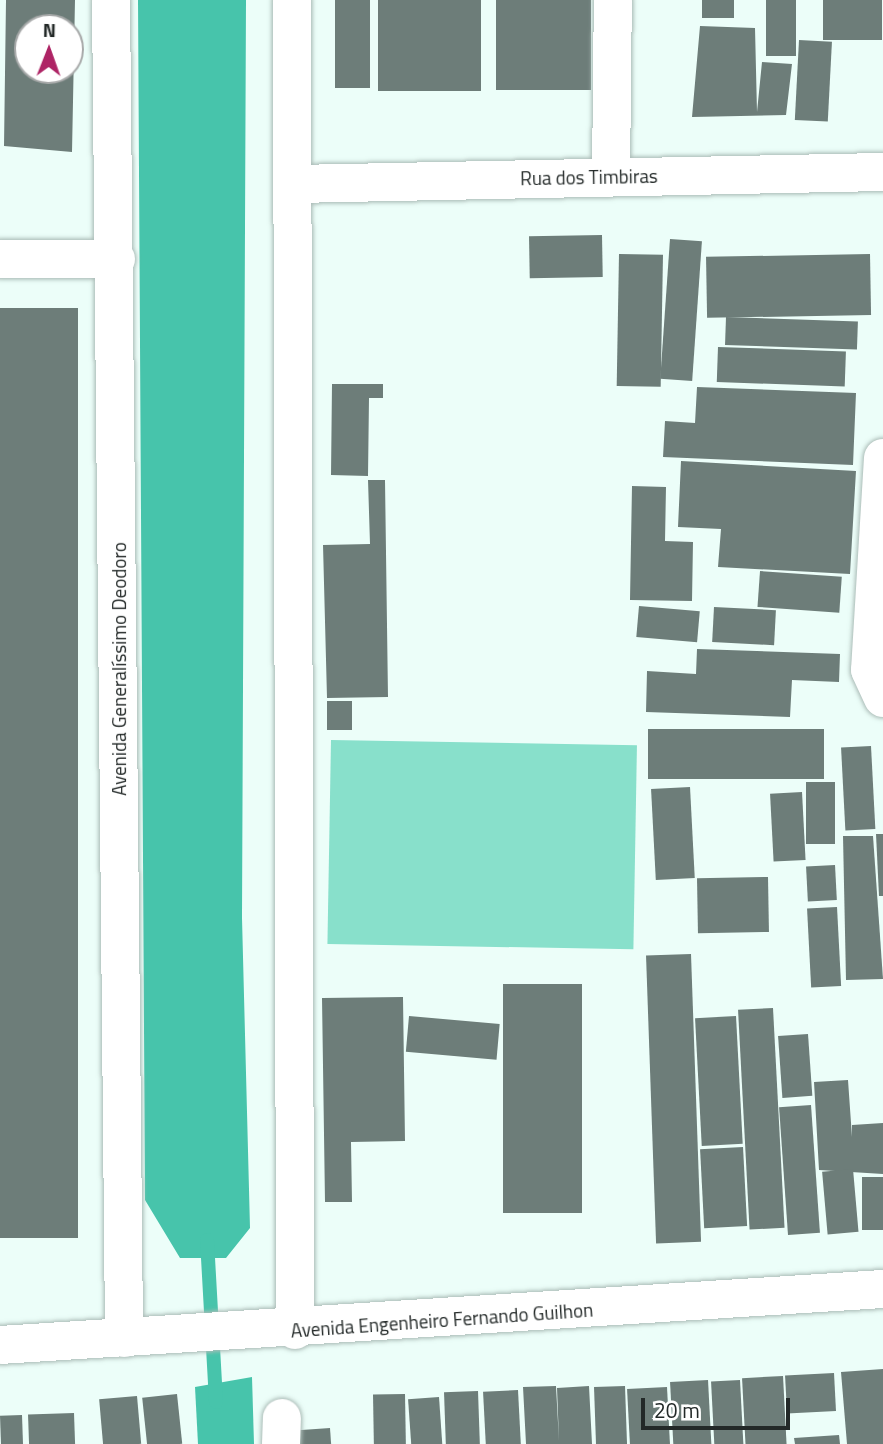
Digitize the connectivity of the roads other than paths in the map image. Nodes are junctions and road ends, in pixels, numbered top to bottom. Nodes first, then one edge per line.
1 (111, 0) edge
2 (292, 0) edge
3 (613, 0) edge
4 (883, 172) edge
5 (611, 177) junction
6 (295, 184) junction
7 (0, 259) edge
8 (116, 259) junction
9 (883, 457) edge
10 (877, 684) edge
11 (883, 1289) edge
12 (295, 1330) junction
13 (124, 1338) junction
14 (0, 1345) edge

1 - 8 street, Avenida Generalíssimo Deodoro
2 - 6 street
3 - 5 street
4 - 5 street, Rua dos Timbiras
5 - 6 street, Rua dos Timbiras
6 - 12 street
7 - 8 street
8 - 13 street, Avenida Generalíssimo Deodoro
9 - 10 street
11 - 12 street, Avenida Engenheiro Fernando Guilhon
12 - 13 street, Avenida Engenheiro Fernando Guilhon
13 - 14 street, Avenida Engenheiro Fernando Guilhon

